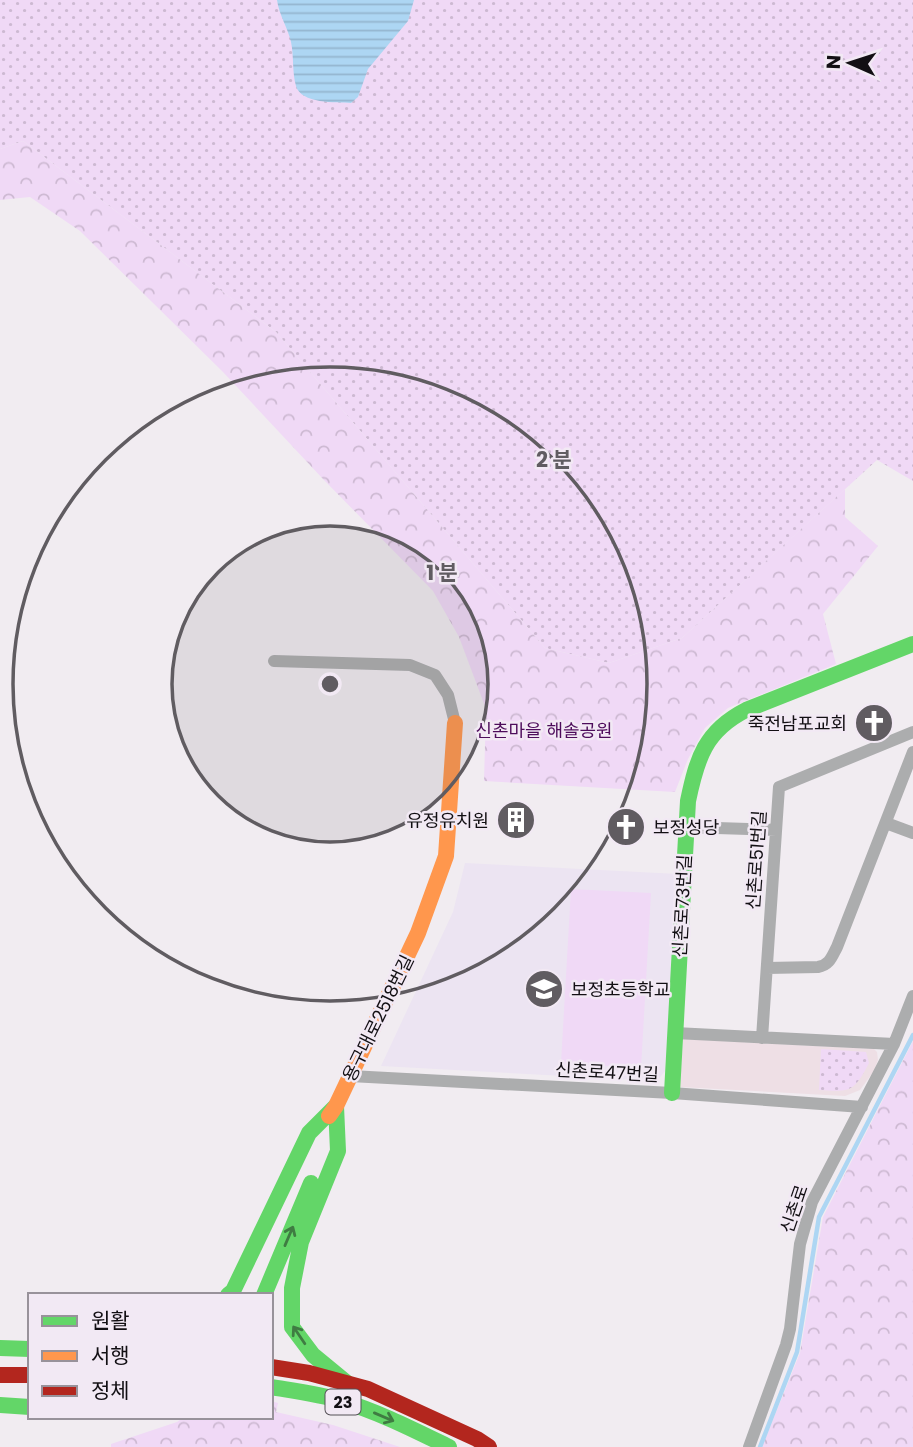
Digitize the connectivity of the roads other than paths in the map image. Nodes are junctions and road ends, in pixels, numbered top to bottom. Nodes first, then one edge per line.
1 (913, 644) edge
2 (274, 661) dead end
3 (455, 723) joint
4 (913, 732) edge
5 (913, 752) edge
6 (886, 823) junction
7 (685, 827) junction
8 (776, 830) junction
9 (913, 833) edge
10 (766, 968) junction
11 (913, 996) edge
12 (676, 1033) junction
13 (762, 1038) junction
14 (894, 1044) junction
15 (350, 1076) junction
16 (672, 1093) junction
17 (336, 1106) junction
18 (862, 1107) junction
19 (230, 1293) edge
20 (242, 1293) edge
21 (265, 1293) edge
22 (0, 1348) edge
23 (28, 1349) edge
24 (273, 1367) edge
25 (0, 1375) edge
26 (28, 1375) edge
27 (347, 1383) junction
28 (277, 1388) edge
29 (368, 1389) junction
30 (0, 1405) edge
31 (28, 1407) edge
32 (449, 1447) edge
33 (489, 1447) edge
34 (750, 1447) edge

1 - 7 main road, 신촌로73번길
2 - 3 street
3 - 15 main road, 용구대로2518번길
4 - 8 street, 신촌로51번길
5 - 6 street
6 - 9 street
6 - 10 street
7 - 8 street
7 - 12 main road, 신촌로73번길
8 - 10 street, 신촌로51번길
10 - 13 street, 신촌로51번길
11 - 14 street, 신촌로
12 - 13 street
12 - 16 main road, 신촌로73번길
13 - 14 street
14 - 18 street, 신촌로
15 - 16 street, 신촌로47번길
15 - 17 main road, 용구대로2518번길
16 - 18 street, 신촌로47번길
17 - 19 main road
17 - 20 main road, 용구대로2518번길
21 -> 17 main road
27 -> 17 main road
18 - 34 street, 신촌로
22 - 23 main road
24 - 27 main road, 23
25 - 26 main road
27 - 29 main road, 23
28 - 29 main road
28 -> 32 main road, 23
29 - 33 main road, 23
30 - 31 main road

